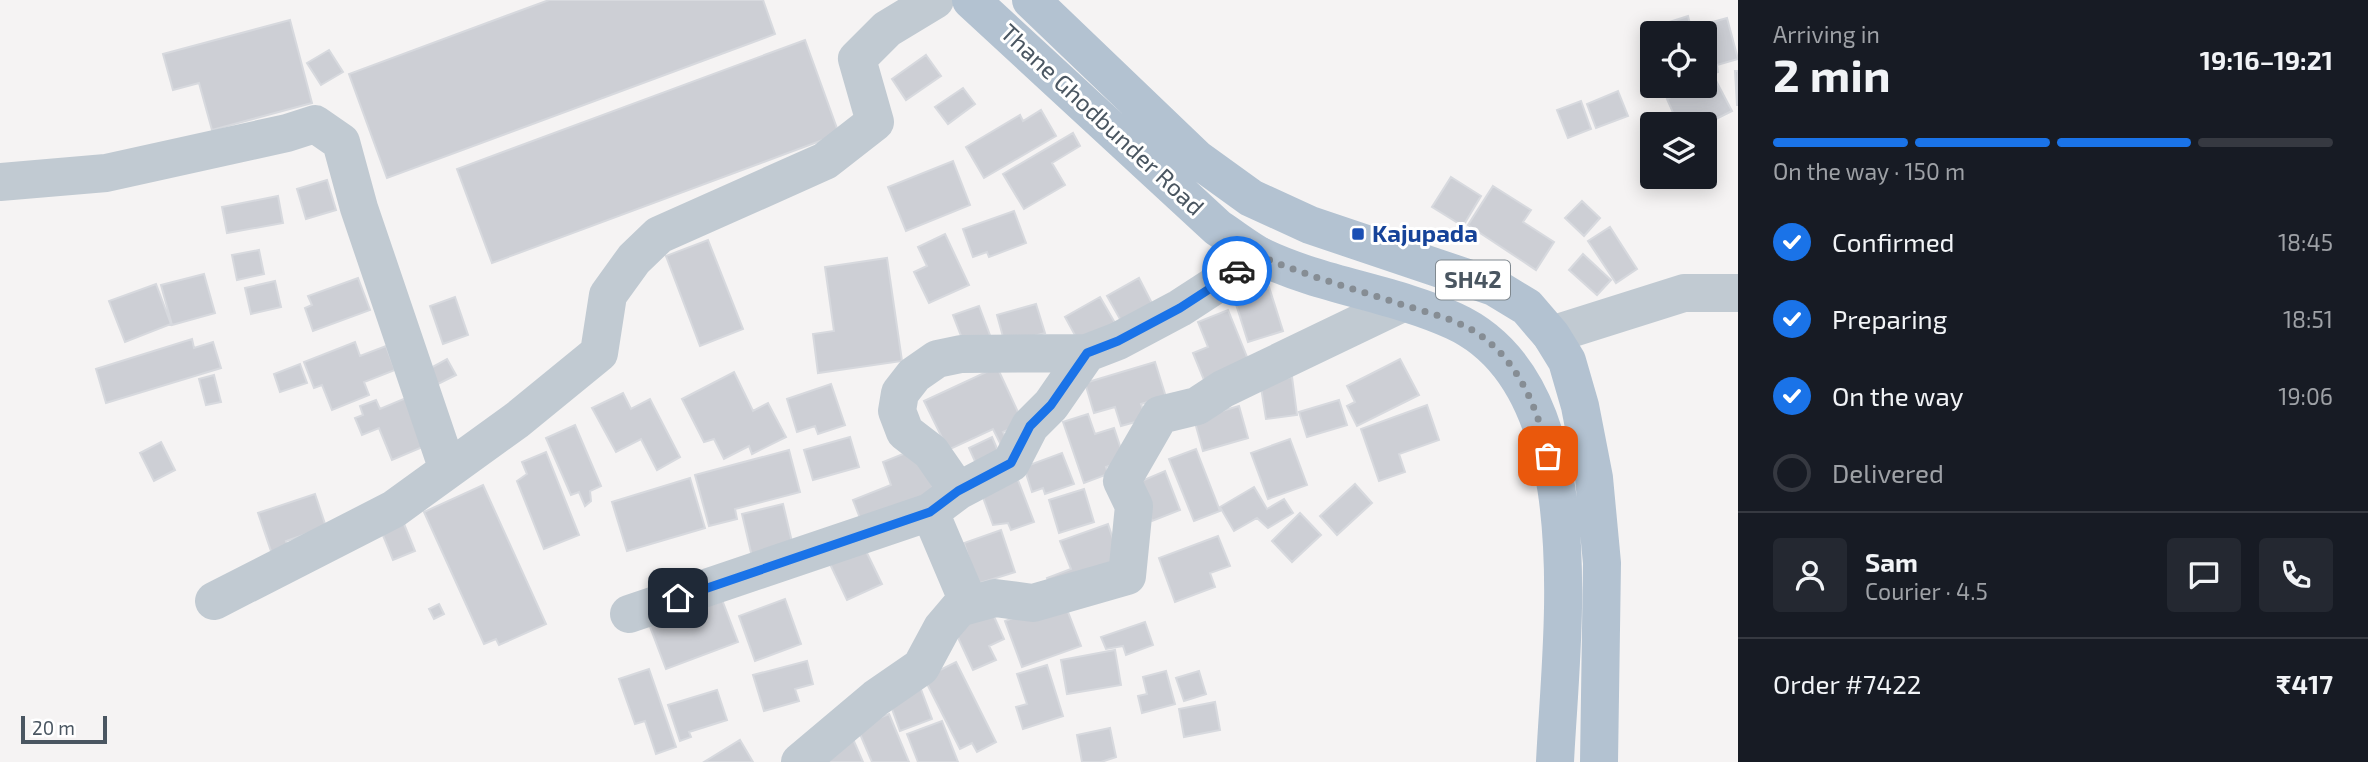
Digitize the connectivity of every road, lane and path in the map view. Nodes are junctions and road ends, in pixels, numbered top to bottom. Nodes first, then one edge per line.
1 (935, 0) edge
2 (971, 0) edge
3 (1031, 0) edge
4 (0, 181) edge
5 (1280, 214) junction
6 (1260, 256) junction
7 (1738, 293) edge
8 (1400, 304) junction
9 (1551, 335) junction
10 (1087, 353) junction
11 (448, 470) junction
12 (944, 502) junction
13 (214, 600) dead end
14 (969, 604) junction
15 (629, 614) dead end
16 (800, 762) edge
17 (1555, 762) edge
18 (1598, 762) edge

1 - 11 street
2 - 6 main road, Thane Ghodbunder Road / SH42
3 - 5 main road, Thane Ghodbunder Road / SH42
4 - 11 street
5 - 6 main road
5 - 9 main road, Thane Ghodbunder Road / SH42
6 - 8 main road, Thane Ghodbunder Road / SH42
6 - 10 street
7 - 9 street
8 - 14 street
8 - 17 main road, Thane Ghodbunder Road / SH42
9 - 18 main road, Thane Ghodbunder Road / SH42
10 - 12 street
10 - 12 street
11 - 13 street
12 - 14 street
12 - 15 street
14 - 16 street

